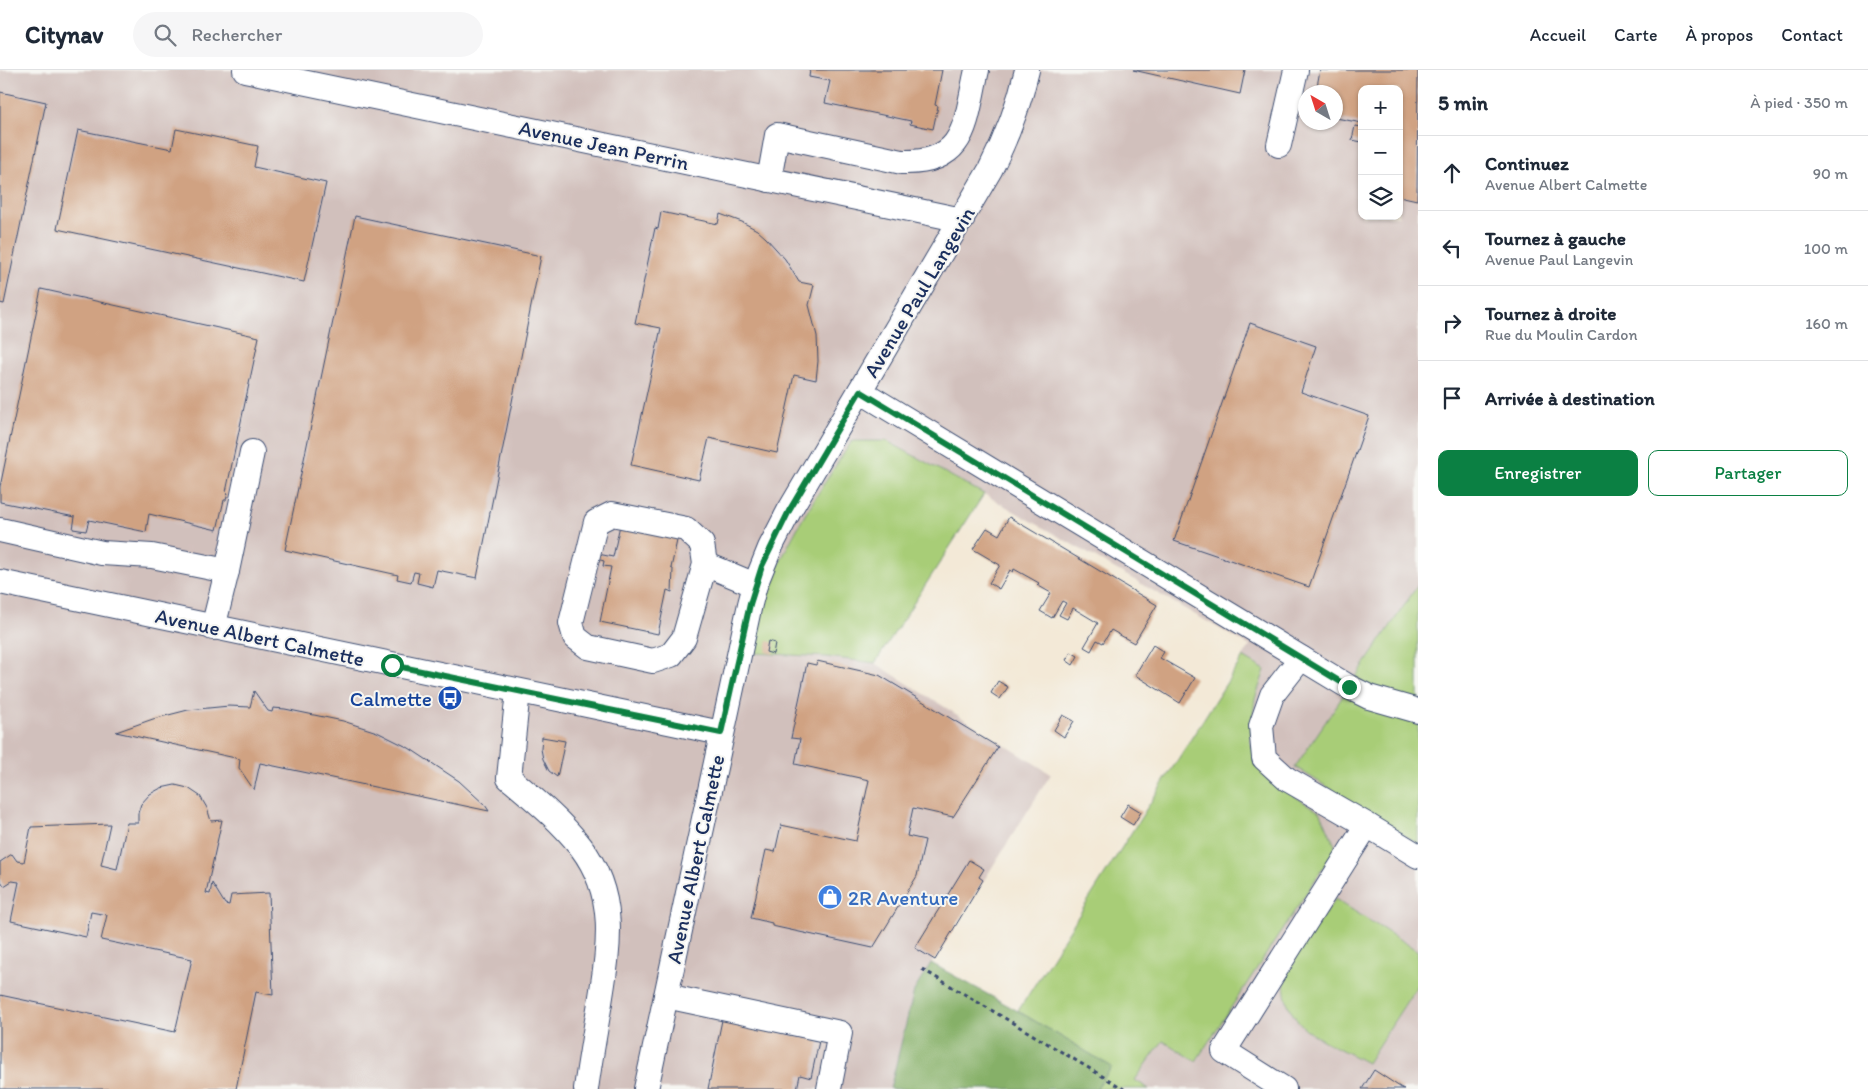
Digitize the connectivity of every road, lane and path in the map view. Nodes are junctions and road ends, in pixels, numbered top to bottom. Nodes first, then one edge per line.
1 (245, 70) edge
2 (977, 70) edge
3 (1027, 70) edge
4 (1296, 70) edge
5 (1279, 145) dead end
6 (769, 180) junction
7 (962, 220) junction
8 (860, 391) junction
9 (252, 452) dead end
10 (0, 530) edge
11 (705, 564) junction
12 (227, 571) junction
13 (0, 582) edge
14 (755, 586) junction
15 (213, 628) junction
16 (1301, 658) junction
17 (518, 691) junction
18 (1418, 712) edge
19 (721, 733) junction
20 (1367, 825) junction
21 (1418, 856) edge
22 (922, 969) dead end
23 (666, 996) junction
24 (586, 1089) edge
25 (646, 1089) edge
26 (829, 1089) edge
27 (1124, 1089) edge
28 (1284, 1089) edge

1 - 6 street, Avenue Jean Perrin
2 - 6 street
3 - 7 street, Avenue Paul Langevin
4 - 5 street
6 - 7 street, Avenue Jean Perrin
7 - 8 street, Avenue Paul Langevin
8 - 14 street, Avenue Paul Langevin
8 - 16 street
9 - 12 street
10 - 12 street
11 - 11 street
11 - 14 street
12 - 15 street
13 - 15 street, Avenue Albert Calmette
14 - 19 street, Avenue Paul Langevin
15 - 17 street, Avenue Albert Calmette
16 - 18 street
16 - 20 street
17 - 19 street, Avenue Albert Calmette
17 - 24 street
19 - 23 street, Avenue Albert Calmette
20 - 21 street
20 - 28 street
22 - 27 path
23 - 25 street, Avenue Albert Calmette
23 - 26 street

